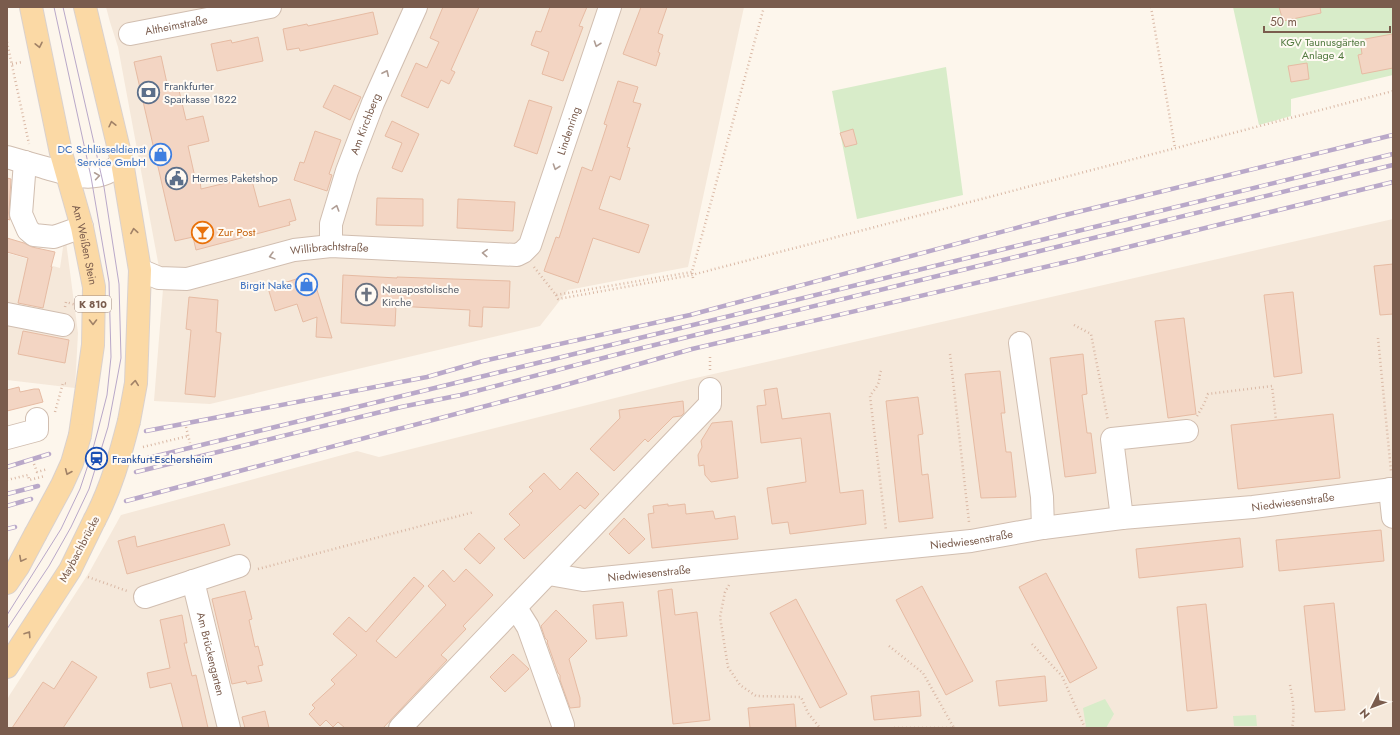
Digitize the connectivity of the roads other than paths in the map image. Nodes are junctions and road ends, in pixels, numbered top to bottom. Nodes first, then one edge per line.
1 (31, 7) edge
2 (85, 7) edge
3 (270, 7) edge
4 (416, 7) edge
5 (610, 7) edge
6 (130, 34) dead end
7 (21, 156) edge
8 (122, 162) junction
9 (67, 174) junction
10 (82, 227) junction
11 (331, 246) junction
12 (523, 252) joint
13 (140, 270) junction
14 (7, 314) edge
15 (63, 325) dead end
16 (1020, 343) dead end
17 (710, 389) dead end
18 (37, 419) dead end
19 (1187, 431) road end
20 (7, 438) edge
21 (1392, 485) edge
22 (1393, 517) edge
23 (1122, 518) junction
24 (1043, 528) junction
25 (239, 566) road end
26 (549, 574) junction
27 (193, 581) junction
28 (7, 583) edge
29 (136, 594) road end
30 (516, 608) junction
31 (7, 667) edge
32 (563, 725) dead end
33 (229, 728) edge
34 (400, 728) edge

1 -> 9 main road, Am Weißen Stein / K 810
8 -> 2 main road
3 - 6 street, Altheimstraße
11 -> 4 street, Am Kirchberg
5 -> 12 street, Lindenring
7 - 9 street
7 - 10 street
9 -> 8 street
13 -> 8 main road
9 - 10 main road, Am Weißen Stein / K 810
10 -> 28 main road, Am Weißen Stein / K 810, bridge
12 -> 11 street, Willibrachtstraße
11 -> 13 street, Willibrachtstraße
31 -> 13 main road, Maybachbrücke, bridge
14 - 15 street
16 - 24 street
17 - 26 street
18 - 20 street
19 - 23 street
21 - 22 street
21 - 23 street, Niedwiesenstraße
23 - 24 street, Niedwiesenstraße
24 - 26 street, Niedwiesenstraße
25 - 27 street
26 - 30 street
27 - 29 street
27 - 33 street, Am Brückengarten
30 - 32 street
30 - 34 street

